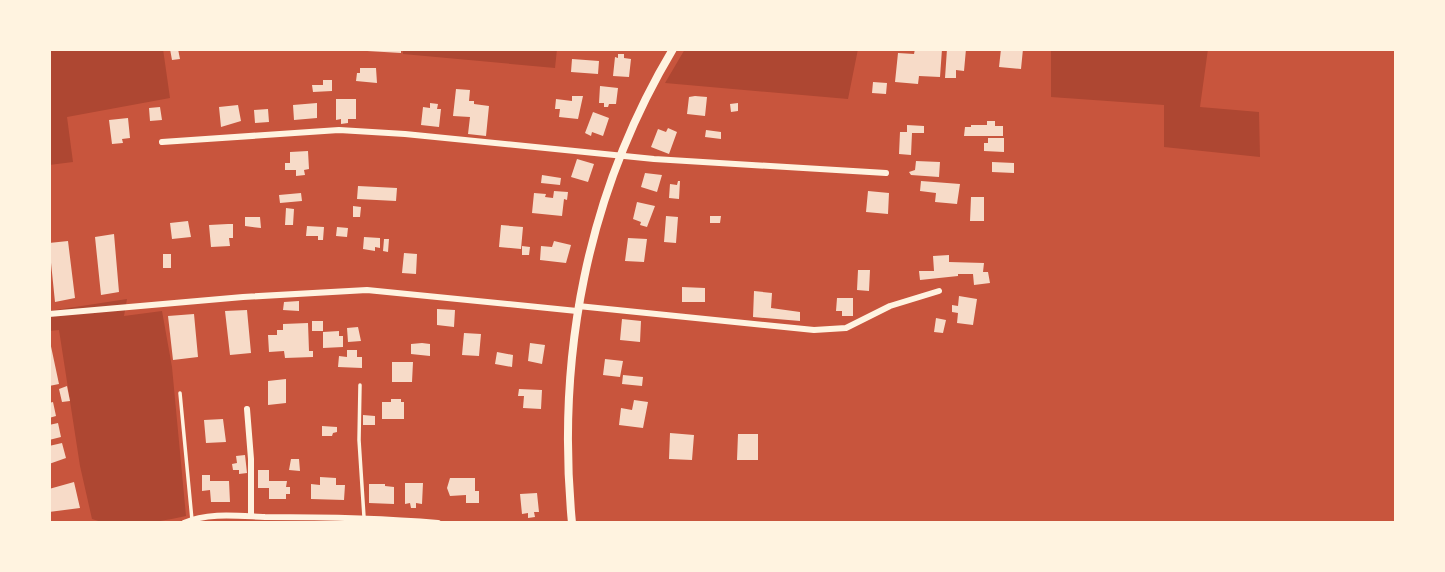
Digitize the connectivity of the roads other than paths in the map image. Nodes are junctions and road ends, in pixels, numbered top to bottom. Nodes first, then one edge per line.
1 (673, 49) edge
2 (162, 142) dead end
3 (620, 155) junction
4 (886, 173) dead end
5 (939, 290) dead end
6 (577, 308) junction
7 (49, 314) edge
8 (360, 385) dead end
9 (180, 393) dead end
10 (247, 409) dead end
11 (251, 516) junction
12 (369, 519) edge
13 (192, 520) junction
14 (184, 523) edge
15 (438, 523) edge
16 (572, 523) edge

1 - 3 street
2 - 3 street
3 - 4 street
3 - 6 street
5 - 6 street
6 - 7 street
6 - 16 street
8 - 12 lane
9 - 13 lane
10 - 11 street
11 - 12 street
11 - 13 street
12 - 15 street
13 - 14 street

